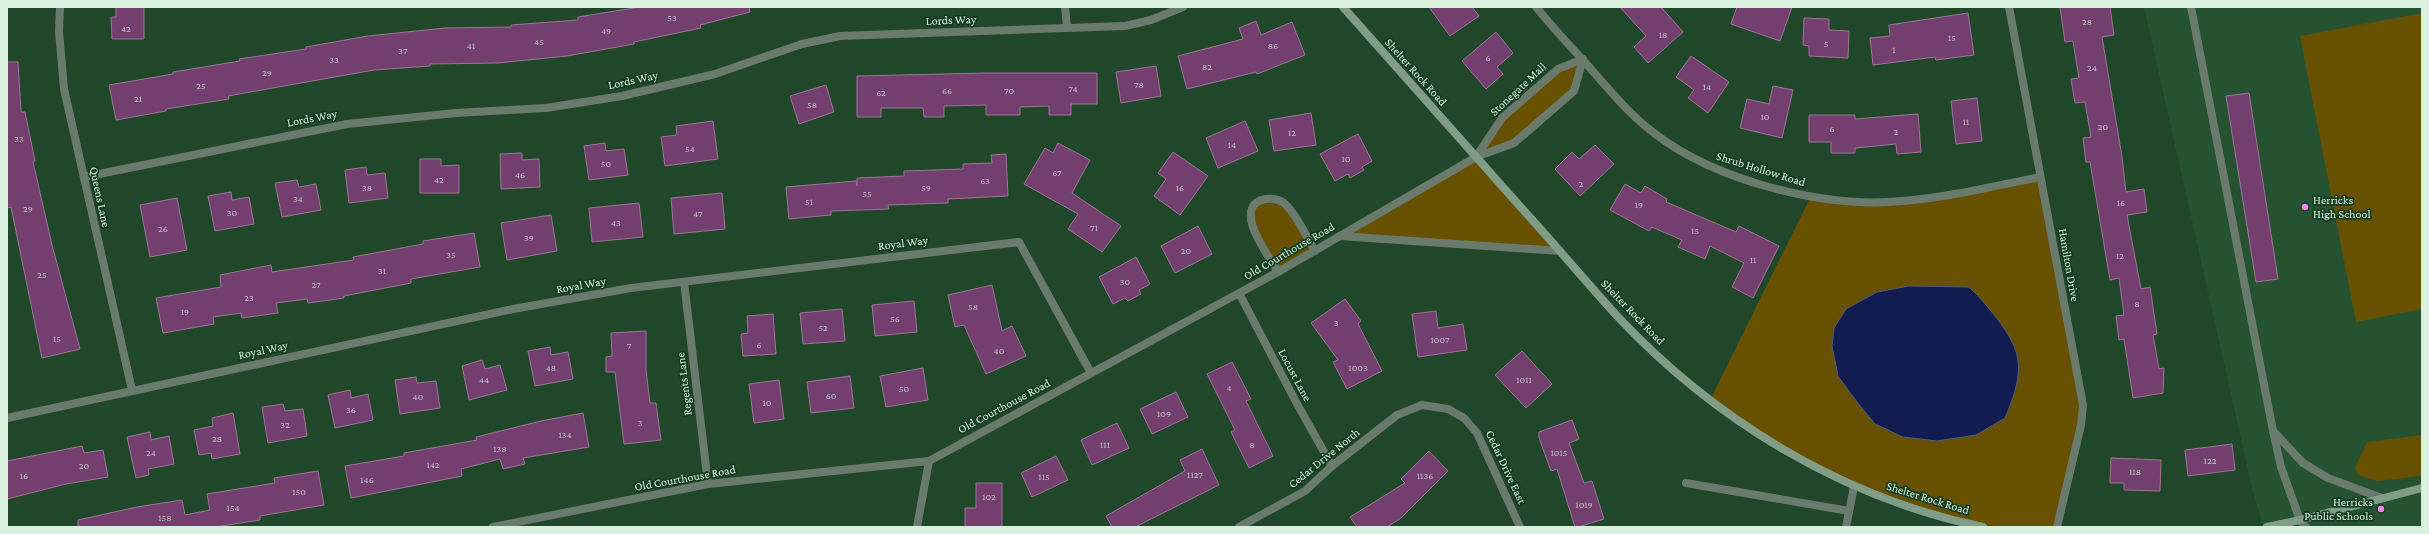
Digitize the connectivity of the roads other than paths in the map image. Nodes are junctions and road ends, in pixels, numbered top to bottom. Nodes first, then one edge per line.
1 (60, 7) edge
2 (1065, 7) edge
3 (1183, 7) edge
4 (1343, 7) edge
5 (1536, 7) edge
6 (2009, 7) edge
7 (2191, 7) edge
8 (1067, 27) junction
9 (1583, 60) junction
10 (1476, 157) junction
11 (84, 177) junction
12 (2040, 177) junction
13 (1340, 236) junction
14 (1315, 251) junction
15 (1560, 251) junction
16 (1278, 272) junction
17 (684, 282) junction
18 (1239, 293) junction
19 (1091, 373) junction
20 (132, 390) junction
21 (1422, 405) joint
22 (7, 418) edge
23 (2273, 431) junction
24 (929, 461) junction
25 (1332, 466) junction
26 (1686, 482) dead end
27 (708, 484) junction
28 (1854, 487) junction
29 (2422, 488) edge
30 (2382, 498) junction
31 (1849, 511) junction
32 (2300, 520) junction
33 (493, 527) edge
34 (917, 527) edge
35 (1239, 527) edge
36 (1520, 527) edge
37 (1846, 527) edge
38 (1983, 527) edge
39 (2057, 527) edge
40 (2267, 527) edge
41 (2306, 527) edge

1 - 11 street, Queens Lane
2 - 8 street
3 - 8 street, Lords Way
4 - 10 main road, Shelter Rock Road
5 - 9 street, Shrub Hollow Road
6 - 12 street, Hamilton Drive
7 - 23 street
8 - 11 street, Lords Way
9 - 10 street, Stonegate Mall
9 - 10 street
9 - 12 street, Shrub Hollow Road
10 - 13 street, Old Courthouse Road
10 - 15 main road, Shelter Rock Road
11 - 20 street, Queens Lane
12 - 39 street, Hamilton Drive
13 - 14 street, Old Courthouse Road
13 - 15 street
14 - 16 street, Old Courthouse Road
14 - 16 street
15 - 28 main road, Shelter Rock Road
16 - 18 street, Old Courthouse Road
17 - 19 street, Royal Way
17 - 20 street, Royal Way
17 - 27 street, Regents Lane
18 - 19 street, Old Courthouse Road
18 - 25 street, Locust Lane
19 - 24 street, Old Courthouse Road
20 - 22 street, Royal Way
21 - 25 street, Cedar Drive North
21 - 36 street, Cedar Drive East
23 - 30 street
23 - 32 street
24 - 27 street, Old Courthouse Road
24 - 34 street
25 - 35 street, Cedar Drive North
26 - 31 street
27 - 33 street, Old Courthouse Road
28 - 31 street
28 - 38 main road, Shelter Rock Road
29 - 30 main road
30 - 32 main road
31 - 37 street
32 - 40 main road
32 - 41 street

